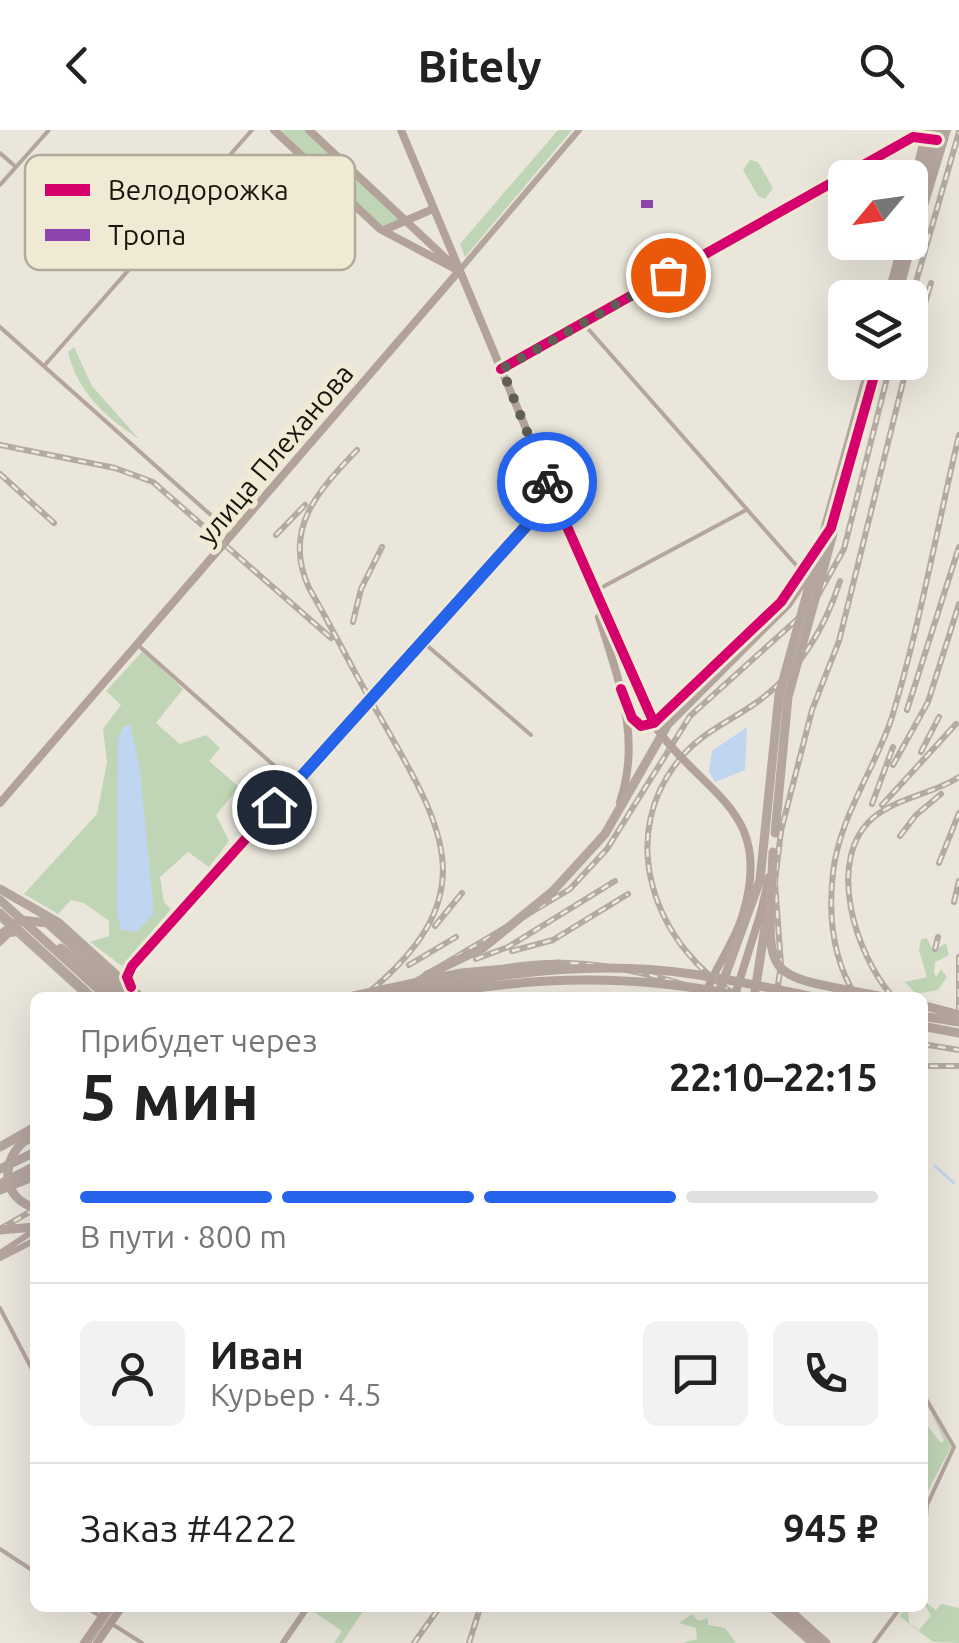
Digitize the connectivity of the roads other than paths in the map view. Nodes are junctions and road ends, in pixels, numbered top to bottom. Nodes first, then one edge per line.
1 (49, 130) edge
2 (252, 130) edge
3 (274, 130) edge
4 (309, 130) edge
5 (400, 130) edge
6 (579, 130) edge
7 (925, 130) edge
8 (948, 130) edge
9 (936, 133) edge
10 (0, 153) edge
11 (27, 155) edge
12 (230, 155) edge
13 (301, 155) edge
14 (336, 155) edge
15 (25, 157) edge
16 (918, 160) edge
17 (928, 160) edge
18 (928, 161) edge
19 (16, 167) junction
20 (928, 169) edge
21 (355, 173) edge
22 (0, 185) edge
23 (928, 189) edge
24 (355, 206) edge
25 (433, 209) junction
26 (408, 222) junction
27 (380, 229) junction
28 (417, 230) junction
29 (404, 244) junction
30 (129, 270) edge
31 (459, 272) junction
32 (583, 323) junction
33 (0, 326) edge
34 (44, 366) junction
35 (502, 369) junction
36 (870, 380) edge
37 (870, 380) edge
38 (871, 380) edge
39 (552, 495) junction
40 (746, 510) junction
41 (234, 536) junction
42 (818, 556) junction
43 (803, 573) junction
44 (594, 592) junction
45 (423, 642) junction
46 (139, 646) junction
47 (621, 689) junction
48 (646, 698) junction
49 (671, 707) junction
50 (654, 723) junction
51 (531, 735) dead end
52 (296, 784) junction
53 (0, 803) edge
54 (615, 817) junction
55 (768, 852) junction
56 (0, 889) edge
57 (0, 900) edge
58 (0, 914) edge
59 (767, 914) junction
60 (743, 917) junction
61 (0, 927) edge
62 (23, 928) junction
63 (0, 935) edge
64 (0, 944) edge
65 (107, 965) junction
66 (132, 966) junction
67 (602, 968) junction
68 (498, 986) junction
69 (86, 992) edge
70 (101, 992) edge
71 (113, 992) edge
72 (131, 992) edge
73 (365, 992) edge
74 (385, 992) edge
75 (415, 992) edge
76 (461, 992) edge
77 (474, 992) edge
78 (707, 992) edge
79 (719, 992) edge
80 (722, 992) edge
81 (736, 992) edge
82 (753, 992) edge
83 (789, 992) edge
84 (863, 992) edge
85 (928, 1007) edge
86 (928, 1016) edge
87 (959, 1019) edge
88 (928, 1029) edge
89 (954, 1032) edge
90 (30, 1130) edge
91 (30, 1139) edge
92 (0, 1147) edge
93 (30, 1154) edge
94 (0, 1169) edge
95 (30, 1169) edge
96 (30, 1178) edge
97 (0, 1187) edge
98 (30, 1205) edge
99 (30, 1229) edge
100 (0, 1230) edge
101 (30, 1233) edge
102 (30, 1242) edge
103 (0, 1256) edge
104 (0, 1308) edge
105 (30, 1365) edge
106 (928, 1402) edge
107 (928, 1497) edge
108 (0, 1549) edge
109 (30, 1569) edge
110 (93, 1612) edge
111 (107, 1612) edge
112 (116, 1612) edge
113 (304, 1612) edge
114 (781, 1612) edge
115 (791, 1612) edge
116 (897, 1612) edge
117 (106, 1620) junction
118 (84, 1643) edge
119 (98, 1643) edge
120 (142, 1643) edge
121 (284, 1643) edge
122 (816, 1643) edge
123 (826, 1643) edge
124 (874, 1643) edge

1 - 11 street
2 - 12 street
3 - 13 main road
4 - 14 main road
5 - 25 main road
6 - 31 street, улица Плеханова
7 - 16 street, bridge
8 - 23 street
9 - 17 main road, bridge
9 - 18 street
9 - 20 main road
9 - 32 street
10 - 19 street
15 - 19 street
19 - 22 street
21 - 26 main road
24 - 27 main road
25 - 26 main road
25 - 31 main road
26 - 27 main road
26 - 28 main road
27 - 29 main road
28 - 29 main road
28 - 31 main road
29 - 31 main road
30 - 34 street
31 - 35 main road
31 - 41 main road, улица Плеханова
32 - 35 street
32 - 40 street
33 - 34 street
34 - 41 street
35 - 39 main road
36 - 42 main road, bridge
37 - 55 main road, bridge
38 - 43 street
39 - 44 main road
39 - 45 street
40 - 43 street
40 - 44 street
41 - 46 main road, улица Плеханова
42 - 54 main road, bridge
42 - 55 main road, bridge
43 - 49 street
44 - 47 main road
44 - 48 street
44 - 60 main road, bridge
45 - 51 street
45 - 52 street
46 - 52 street
46 - 53 main road, улица Плеханова
47 - 50 street
47 - 54 main road
48 - 49 street
48 - 50 street
49 - 50 street
52 - 66 street
54 - 74 main road, bridge
55 - 59 main road, bridge
55 - 60 main road, bridge
55 - 79 main road, bridge
55 - 81 main road, bridge
56 - 65 main road
57 - 62 main road
58 - 61 street
58 - 62 main road
59 - 82 main road, bridge
59 - 84 main road, bridge
60 - 78 main road, bridge
62 - 64 street
62 - 69 main road
62 - 70 main road
62 - 71 main road
63 - 72 main road, bridge
65 - 66 street
65 - 72 main road
66 - 72 street
67 - 73 main road, bridge
67 - 75 main road, bridge
67 - 83 main road, bridge
68 - 76 main road, bridge
68 - 77 main road, bridge
68 - 80 main road, bridge
85 - 87 main road
86 - 87 main road
88 - 89 main road
90 - 92 main road
91 - 98 main road, bridge
93 - 94 main road
95 - 97 main road
96 - 97 main road
99 - 100 main road, bridge
101 - 103 street
102 - 103 street
104 - 105 street
106 - 107 street
108 - 109 street
110 - 117 street
111 - 117 main road
112 - 117 main road
113 - 121 street
114 - 122 main road
115 - 123 main road
116 - 124 street
117 - 118 main road
117 - 119 main road
117 - 120 street

